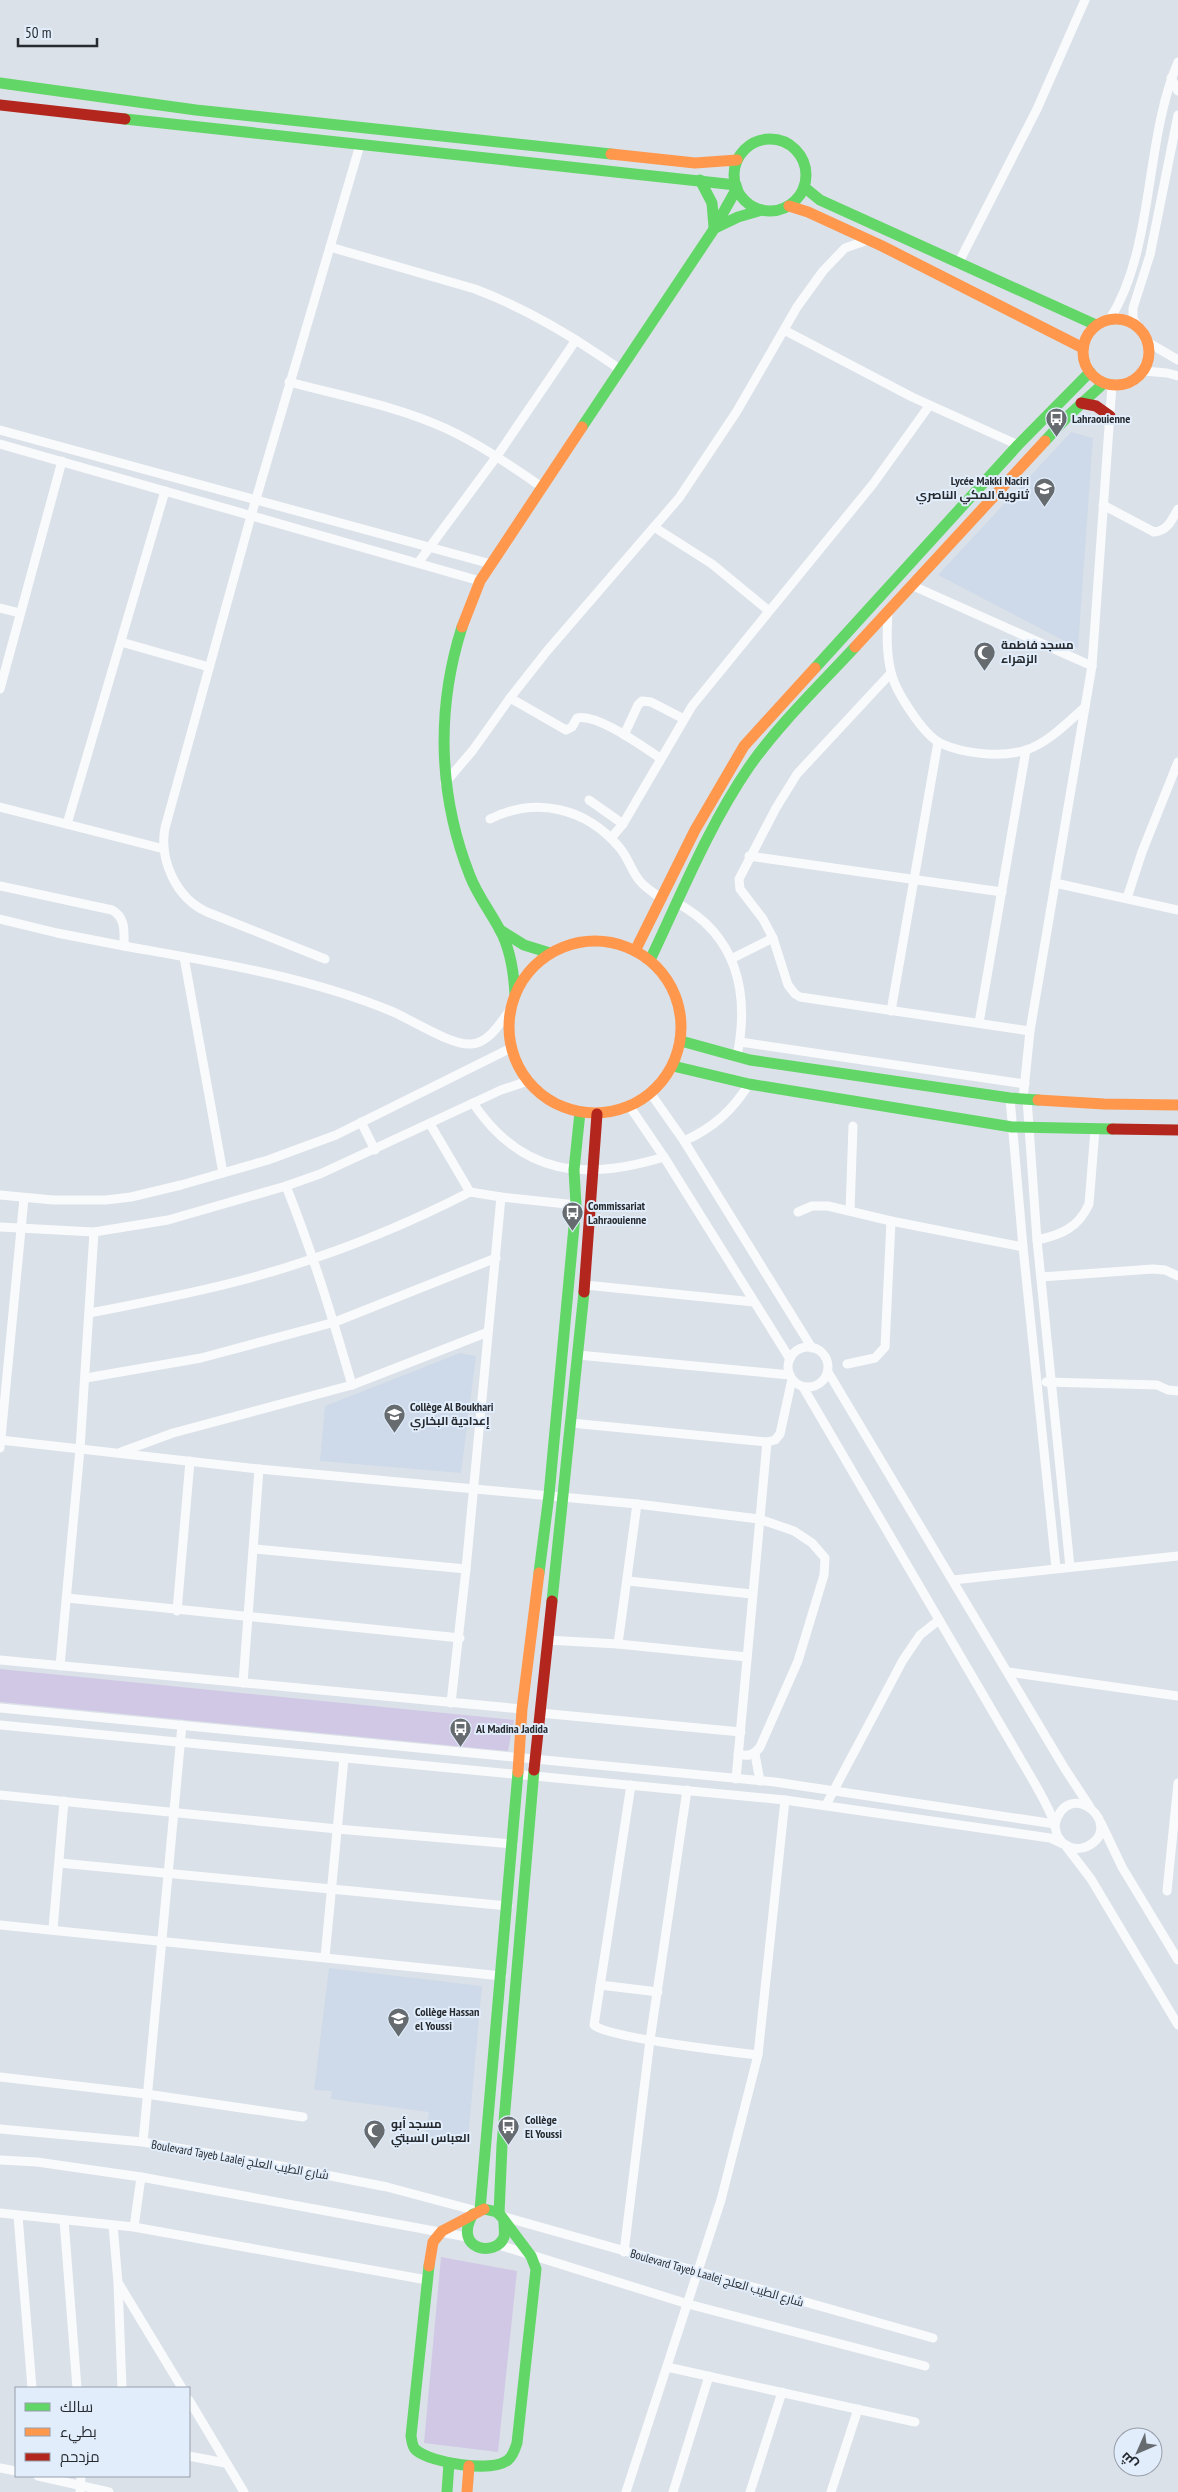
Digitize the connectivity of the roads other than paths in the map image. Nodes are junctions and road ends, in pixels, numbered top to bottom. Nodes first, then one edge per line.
1 (1085, 0) edge
2 (1178, 62) edge
3 (1171, 78) junction
4 (0, 83) edge
5 (1178, 91) edge
6 (0, 105) edge
7 (1178, 115) edge
8 (360, 145) junction
9 (737, 160) junction
10 (700, 180) junction
11 (736, 187) junction
12 (804, 187) junction
13 (789, 206) junction
14 (762, 210) junction
15 (714, 229) junction
16 (868, 240) junction
17 (330, 247) junction
18 (958, 264) junction
19 (1110, 319) junction
20 (1096, 325) junction
21 (1137, 326) junction
22 (784, 330) junction
23 (576, 340) junction
24 (1148, 344) junction
25 (1084, 348) junction
26 (1178, 360) edge
27 (621, 370) junction
28 (1144, 371) junction
29 (1090, 372) junction
30 (1178, 376) edge
31 (289, 382) junction
32 (1108, 384) junction
33 (1081, 403) junction
34 (929, 406) junction
35 (1110, 416) junction
36 (0, 430) edge
37 (0, 444) edge
38 (1018, 445) junction
39 (497, 456) junction
40 (62, 461) junction
41 (542, 487) junction
42 (165, 491) junction
43 (256, 499) junction
44 (1103, 505) junction
45 (1178, 509) edge
46 (251, 516) junction
47 (654, 527) junction
48 (430, 547) junction
49 (418, 563) junction
50 (491, 564) junction
51 (480, 581) junction
52 (911, 585) junction
53 (0, 608) edge
54 (888, 611) junction
55 (769, 612) junction
56 (20, 613) junction
57 (121, 642) junction
58 (1092, 666) junction
59 (209, 667) junction
60 (891, 673) junction
61 (0, 689) edge
62 (510, 698) junction
63 (1085, 707) junction
64 (684, 719) junction
65 (624, 736) junction
66 (938, 742) junction
67 (1026, 750) junction
68 (660, 758) junction
69 (1178, 762) edge
70 (445, 783) junction
71 (589, 800) dead end
72 (0, 807) edge
73 (490, 818) dead end
74 (67, 824) junction
75 (623, 824) junction
76 (611, 838) junction
77 (164, 849) junction
78 (750, 856) junction
79 (914, 879) junction
80 (1055, 883) junction
81 (0, 886) edge
82 (1002, 892) junction
83 (660, 898) junction
84 (1127, 898) junction
85 (677, 904) junction
86 (1178, 910) edge
87 (0, 919) edge
88 (500, 930) junction
89 (773, 938) junction
90 (124, 946) junction
91 (635, 951) junction
92 (550, 953) junction
93 (184, 957) junction
94 (325, 959) dead end
95 (731, 959) junction
96 (650, 960) junction
97 (515, 995) junction
98 (510, 1010) junction
99 (891, 1011) junction
100 (979, 1023) junction
101 (1030, 1031) junction
102 (681, 1041) junction
103 (740, 1042) junction
104 (512, 1048) junction
105 (737, 1056) junction
106 (673, 1066) junction
107 (528, 1081) junction
108 (749, 1084) junction
109 (1025, 1084) junction
110 (651, 1094) junction
111 (1010, 1098) junction
112 (1025, 1099) junction
113 (473, 1103) junction
114 (1178, 1105) edge
115 (630, 1107) junction
116 (580, 1112) junction
117 (597, 1114) junction
118 (361, 1122) junction
119 (430, 1124) junction
120 (853, 1126) dead end
121 (1012, 1127) junction
122 (1028, 1129) junction
123 (1095, 1130) junction
124 (1178, 1130) edge
125 (684, 1141) junction
126 (374, 1150) junction
127 (664, 1157) junction
128 (574, 1170) junction
129 (592, 1171) junction
130 (223, 1173) junction
131 (286, 1186) junction
132 (470, 1192) junction
133 (0, 1195) edge
134 (500, 1197) junction
135 (24, 1198) junction
136 (576, 1205) junction
137 (850, 1211) junction
138 (798, 1212) dead end
139 (891, 1221) junction
140 (0, 1227) edge
141 (21, 1229) junction
142 (94, 1232) junction
143 (1037, 1240) junction
144 (1023, 1247) junction
145 (314, 1258) junction
146 (496, 1258) junction
147 (1178, 1276) edge
148 (1041, 1277) junction
149 (586, 1285) junction
150 (754, 1302) junction
151 (90, 1313) junction
152 (335, 1322) junction
153 (488, 1332) junction
154 (812, 1348) junction
155 (578, 1355) junction
156 (790, 1359) junction
157 (847, 1364) dead end
158 (828, 1372) junction
159 (791, 1377) junction
160 (86, 1378) junction
161 (1038, 1382) junction
162 (1052, 1382) junction
163 (352, 1385) junction
164 (803, 1387) junction
165 (1178, 1391) edge
166 (571, 1423) junction
167 (767, 1442) junction
168 (0, 1443) edge
169 (80, 1449) junction
170 (118, 1453) junction
171 (190, 1461) junction
172 (259, 1469) junction
173 (474, 1487) junction
174 (549, 1495) junction
175 (563, 1497) junction
176 (638, 1504) junction
177 (759, 1519) junction
178 (255, 1550) junction
179 (1178, 1556) edge
180 (1070, 1567) junction
181 (1056, 1568) junction
182 (466, 1569) junction
183 (953, 1580) junction
184 (628, 1581) junction
185 (752, 1594) junction
186 (66, 1598) junction
187 (177, 1611) junction
188 (248, 1617) junction
189 (939, 1620) junction
190 (460, 1638) junction
191 (547, 1640) junction
192 (618, 1644) junction
193 (747, 1657) junction
194 (0, 1660) edge
195 (60, 1666) junction
196 (1008, 1672) junction
197 (242, 1683) junction
198 (1178, 1696) edge
199 (451, 1703) junction
200 (0, 1708) edge
201 (522, 1708) junction
202 (540, 1712) junction
203 (0, 1725) edge
204 (182, 1725) junction
205 (741, 1732) junction
206 (181, 1742) junction
207 (738, 1754) junction
208 (755, 1754) junction
209 (344, 1758) junction
210 (518, 1758) junction
211 (535, 1760) junction
212 (518, 1774) junction
213 (534, 1776) junction
214 (736, 1779) junction
215 (760, 1781) junction
216 (1178, 1783) edge
217 (631, 1785) junction
218 (687, 1790) junction
219 (833, 1791) junction
220 (0, 1795) edge
221 (785, 1800) junction
222 (64, 1801) junction
223 (826, 1806) junction
224 (1092, 1809) junction
225 (173, 1811) junction
226 (1100, 1821) junction
227 (1055, 1824) junction
228 (337, 1829) junction
229 (513, 1844) junction
230 (1064, 1845) junction
231 (60, 1863) junction
232 (168, 1874) junction
233 (330, 1889) junction
234 (1167, 1891) dead end
235 (508, 1906) junction
236 (0, 1925) edge
237 (53, 1930) junction
238 (163, 1940) junction
239 (325, 1957) junction
240 (1178, 1960) edge
241 (502, 1976) junction
242 (600, 1985) junction
243 (658, 1992) junction
244 (1178, 2024) edge
245 (650, 2040) junction
246 (758, 2056) junction
247 (0, 2077) edge
248 (146, 2094) junction
249 (303, 2117) dead end
250 (0, 2129) edge
251 (143, 2142) junction
252 (0, 2160) edge
253 (141, 2177) junction
254 (477, 2212) junction
255 (0, 2214) edge
256 (18, 2216) junction
257 (501, 2217) junction
258 (64, 2220) junction
259 (113, 2225) junction
260 (134, 2227) junction
261 (442, 2231) junction
262 (467, 2237) junction
263 (499, 2245) junction
264 (624, 2252) junction
265 (531, 2256) junction
266 (698, 2273) junction
267 (426, 2280) junction
268 (118, 2283) junction
269 (688, 2304) junction
270 (933, 2338) dead end
271 (925, 2366) dead end
272 (668, 2367) junction
273 (709, 2376) junction
274 (32, 2387) edge
275 (77, 2387) edge
276 (122, 2387) edge
277 (181, 2387) edge
278 (782, 2392) junction
279 (190, 2402) edge
280 (858, 2409) junction
281 (916, 2422) dead end
282 (190, 2456) edge
283 (226, 2463) junction
284 (449, 2463) junction
285 (470, 2466) junction
286 (0, 2468) edge
287 (15, 2471) edge
288 (41, 2477) edge
289 (81, 2489) edge
290 (108, 2492) edge
291 (244, 2492) edge
292 (447, 2492) edge
293 (467, 2492) edge
294 (626, 2492) edge
295 (673, 2492) edge
296 (750, 2492) edge
297 (831, 2492) edge

1 - 18 street
2 - 3 street
3 - 5 street
3 - 19 street
4 - 9 street
6 - 8 street
7 - 21 street
8 - 10 street
8 - 17 street
9 - 11 street
9 - 12 street
10 - 11 street
10 - 15 street
11 - 14 street
11 - 15 street
12 - 13 street
12 - 18 street
13 - 14 street
13 - 16 street
14 - 15 street
15 - 27 street
16 - 22 street
16 - 25 street
17 - 23 street
17 - 31 street
18 - 20 street
19 - 20 street
19 - 21 street
20 - 25 street
21 - 24 street
22 - 34 street
22 - 47 street
23 - 27 street
23 - 39 street
24 - 26 street
24 - 28 street
25 - 29 street
27 - 41 street
28 - 30 street
28 - 32 street
29 - 32 street
29 - 38 street
31 - 39 street
31 - 43 street
32 - 33 street
32 - 35 street
33 - 35 street
33 - 52 street
34 - 38 street
34 - 55 street
35 - 44 street
36 - 43 street
37 - 40 street
38 - 83 street
39 - 41 street
39 - 48 street
40 - 42 street
40 - 56 street
41 - 50 street
42 - 46 street
42 - 57 street
43 - 46 street
43 - 48 street
44 - 45 street
44 - 58 street
46 - 49 street
46 - 59 street
47 - 55 street
47 - 62 street
48 - 49 street
48 - 50 street
49 - 51 street
50 - 51 street
51 - 70 street
52 - 54 street
52 - 58 street
53 - 56 street
54 - 60 street
54 - 85 street
55 - 64 street
56 - 61 street
57 - 59 street
57 - 74 street
58 - 63 street
59 - 77 street
60 - 66 street
60 - 78 street
62 - 65 street
62 - 70 street
63 - 67 street
63 - 80 street
64 - 65 street
64 - 68 street
65 - 68 street
66 - 67 street
66 - 79 street
67 - 82 street
68 - 75 street
69 - 84 street
70 - 88 street
71 - 75 street
72 - 74 street
73 - 76 street
74 - 77 street
75 - 76 street
76 - 83 street
77 - 94 street
78 - 79 street
78 - 89 street
79 - 82 street
79 - 99 street
80 - 84 street
80 - 101 street
81 - 90 street
82 - 100 street
83 - 91 street
84 - 86 street
85 - 95 street
85 - 96 street
87 - 90 street
88 - 92 street
88 - 97 street
89 - 95 street
89 - 99 street
90 - 93 street
91 - 92 street
91 - 96 street
92 - 97 street
93 - 98 street
93 - 130 street
95 - 103 street
96 - 102 street
97 - 98 street
98 - 104 street
99 - 100 street
100 - 101 street
101 - 109 street
102 - 105 street
102 - 106 street
103 - 105 street
103 - 109 street
104 - 107 street
104 - 118 street
105 - 111 street
106 - 108 street
106 - 110 street
107 - 113 street
107 - 116 street
108 - 121 street
108 - 125 street
109 - 112 street
110 - 115 street
110 - 125 street
111 - 112 street
111 - 121 street
112 - 114 street
112 - 122 street
113 - 119 street
113 - 128 street
115 - 117 street
115 - 127 street
116 - 117 street
116 - 128 street
117 - 129 street
118 - 126 street
118 - 130 street
119 - 126 street
119 - 132 street
120 - 137 street
121 - 122 street
121 - 144 street
122 - 123 street
122 - 143 street
123 - 124 street
123 - 143 street
125 - 154 street
126 - 131 street
127 - 129 street
127 - 150 street
128 - 129 street
128 - 136 street
129 - 149 street
130 - 135 street
131 - 142 street
131 - 145 street
132 - 134 street
132 - 145 street
133 - 135 street
134 - 136 street
134 - 146 street
135 - 141 street
136 - 174 street
137 - 138 street
137 - 139 street
139 - 144 street
139 - 157 street
140 - 141 street
141 - 142 street
141 - 168 street
142 - 151 street
143 - 148 street
144 - 161 street
145 - 151 street
145 - 152 street
146 - 152 street
146 - 153 street
147 - 148 street
148 - 162 street
149 - 150 street
149 - 155 street
150 - 156 street
151 - 160 street
152 - 160 street
152 - 163 street
153 - 163 street
153 - 173 street
154 - 156 street
154 - 158 street
155 - 159 street
155 - 166 street
156 - 159 street
158 - 164 street
158 - 183 street
159 - 164 street
159 - 167 street
160 - 169 street
161 - 162 street
161 - 181 street
162 - 165 street
162 - 180 street
163 - 170 street
164 - 189 street
166 - 167 street
166 - 175 street
167 - 177 street
168 - 169 street
169 - 170 street
169 - 186 street
170 - 171 street
171 - 172 street
171 - 187 street
172 - 173 street
172 - 178 street
173 - 174 street
173 - 182 street
174 - 175 street
174 - 201 street
175 - 176 street
175 - 191 street
176 - 177 street
176 - 184 street
177 - 185 street
177 - 208 street
178 - 182 street
178 - 188 street
179 - 180 street
180 - 181 street
181 - 183 street
182 - 190 street
183 - 196 street
184 - 185 street
184 - 192 street
185 - 193 street
186 - 187 street
186 - 195 street
187 - 188 street
188 - 190 street
188 - 197 street
189 - 219 street
189 - 227 street
190 - 199 street
191 - 192 street
191 - 202 street
192 - 193 street
193 - 205 street
194 - 195 street
195 - 197 street
196 - 198 street
196 - 224 street
197 - 199 street
199 - 201 street
200 - 204 street
201 - 210 street
202 - 205 street
202 - 211 street
203 - 206 street
204 - 206 street
204 - 210 street
205 - 207 street
206 - 209 street
206 - 225 street
207 - 208 street
207 - 214 street
208 - 215 street
209 - 212 street
209 - 228 street
210 - 211 street
210 - 212 street
211 - 213 street
211 - 214 street
212 - 213 street
212 - 229 street
213 - 217 street
213 - 257 street
214 - 215 street
215 - 219 street
216 - 234 street
217 - 218 street
217 - 242 street
218 - 221 street
218 - 243 street
219 - 223 street
219 - 227 street
220 - 222 street
221 - 223 street
221 - 246 street
222 - 225 street
222 - 231 street
223 - 230 street
224 - 226 street
224 - 227 street
225 - 228 street
225 - 232 street
226 - 230 street
226 - 240 street
227 - 230 street
228 - 229 street
228 - 233 street
229 - 235 street
230 - 244 street
231 - 232 street
231 - 237 street
232 - 233 street
232 - 238 street
233 - 235 street
233 - 239 street
235 - 241 street
236 - 237 street
237 - 238 street
238 - 239 street
238 - 248 street
239 - 241 street
241 - 254 street
242 - 243 street
242 - 245 street
243 - 245 street
245 - 246 street
245 - 264 street
246 - 266 street
247 - 248 street
248 - 249 street
248 - 251 street
250 - 251 street, Boulevard Tayeb Laalej شارع الطيب العلج
251 - 254 street, Boulevard Tayeb Laalej شارع الطيب العلج
252 - 253 street
253 - 260 street
253 - 261 street
254 - 257 street
254 - 261 street
254 - 262 street
255 - 256 street
256 - 258 street
256 - 274 street
257 - 263 street
257 - 264 street, Boulevard Tayeb Laalej شارع الطيب العلج
257 - 265 street
258 - 259 street
258 - 275 street
259 - 260 street
259 - 268 street
260 - 267 street
261 - 262 street
261 - 267 street
262 - 263 street
263 - 265 street
264 - 266 street, Boulevard Tayeb Laalej شارع الطيب العلج
265 - 269 street
265 - 285 street
266 - 269 street
266 - 270 street, Boulevard Tayeb Laalej شارع الطيب العلج
267 - 284 street
268 - 276 street
268 - 277 street
269 - 271 street
269 - 272 street
272 - 273 street
272 - 294 street
273 - 278 street
273 - 295 street
278 - 280 street
278 - 296 street
279 - 283 street
280 - 281 street
280 - 297 street
282 - 283 street
283 - 291 street
284 - 285 street
284 - 292 street
285 - 293 street
286 - 287 street
288 - 289 street
289 - 290 street

